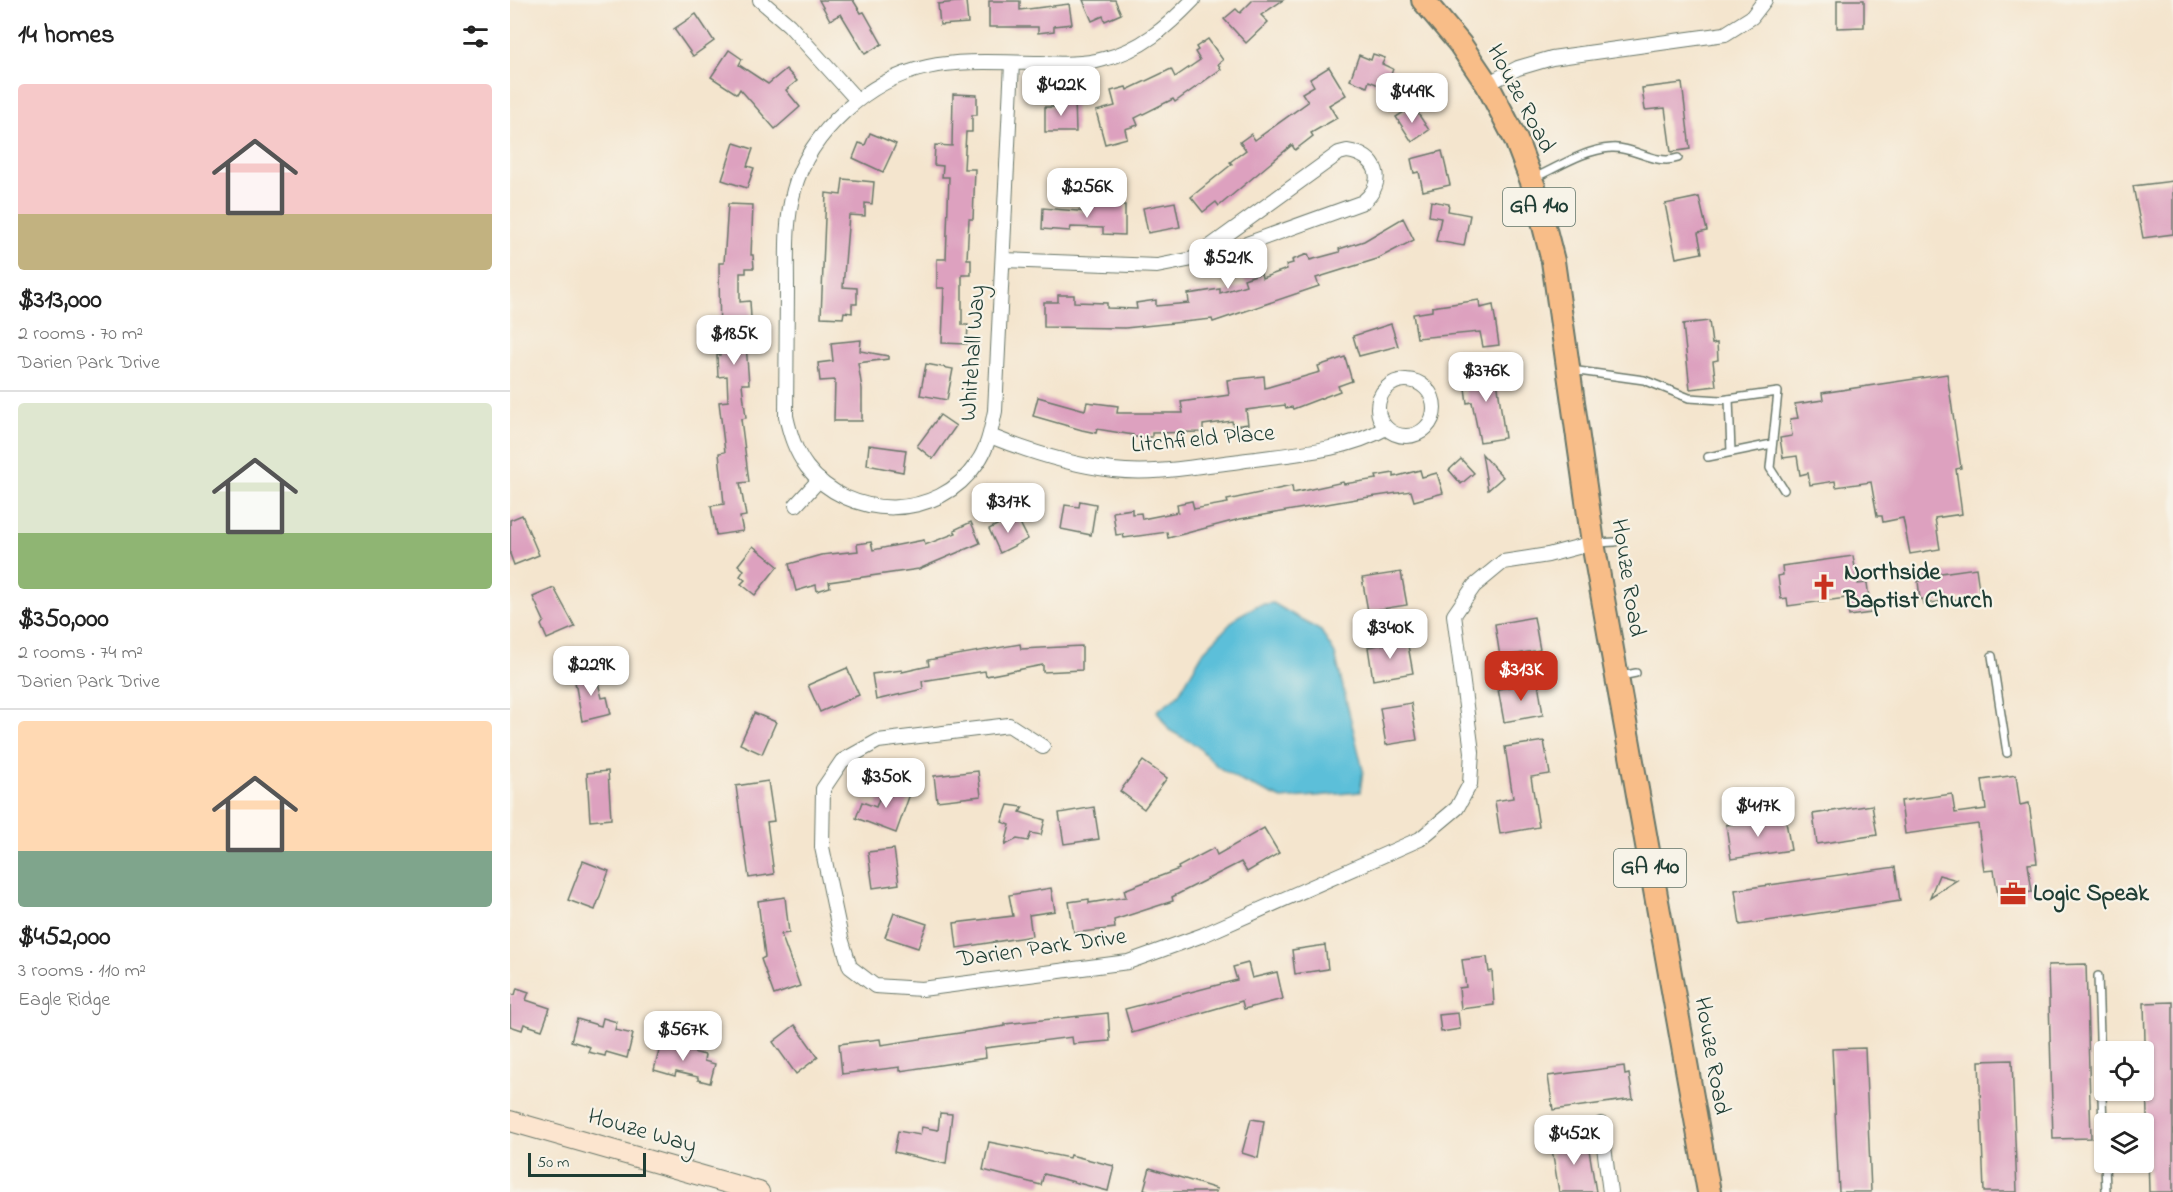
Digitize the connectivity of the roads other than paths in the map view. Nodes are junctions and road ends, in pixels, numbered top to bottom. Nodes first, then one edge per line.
1 (760, 0) edge
2 (1193, 0) edge
3 (1423, 0) edge
4 (1765, 0) edge
5 (1012, 63) junction
6 (1487, 84) junction
7 (857, 100) junction
8 (1678, 158) dead end
9 (1531, 179) junction
10 (1193, 259) junction
11 (1003, 260) junction
12 (1569, 370) junction
13 (1729, 399) junction
14 (1386, 428) junction
15 (990, 436) junction
16 (1772, 444) junction
17 (1731, 452) junction
18 (1708, 457) dead end
19 (819, 480) junction
20 (1784, 490) dead end
21 (796, 505) dead end
22 (1604, 542) junction
23 (1992, 656) dead end
24 (1043, 747) dead end
25 (2007, 753) dead end
26 (2098, 976) dead end
27 (2103, 1113) edge
28 (510, 1121) edge
29 (1601, 1124) dead end
30 (2105, 1173) edge
31 (759, 1192) edge
32 (1610, 1192) edge
33 (1709, 1192) edge
34 (2106, 1192) edge

1 - 7 street
2 - 5 street, Whitehall Way
3 - 6 main road, Houze Road / GA 140
4 - 6 street
5 - 7 street, Whitehall Way
5 - 11 street, Whitehall Way
6 - 9 main road, Houze Road / GA 140
7 - 19 street, Whitehall Way
8 - 9 lane
9 - 12 main road, Houze Road / GA 140
10 - 10 street
10 - 11 street
11 - 15 street, Whitehall Way
12 - 13 lane
12 - 22 main road, Houze Road / GA 140
13 - 16 lane
13 - 17 lane
14 - 14 street
14 - 15 street, Litchfield Place
15 - 19 street, Whitehall Way
16 - 17 lane
16 - 20 lane
17 - 18 lane
19 - 21 street
22 - 24 street, Darien Park Drive
22 - 33 main road, Houze Road / GA 140
23 - 25 lane
26 - 27 lane
28 - 31 street, Houze Way
29 - 32 street
30 - 34 lane

